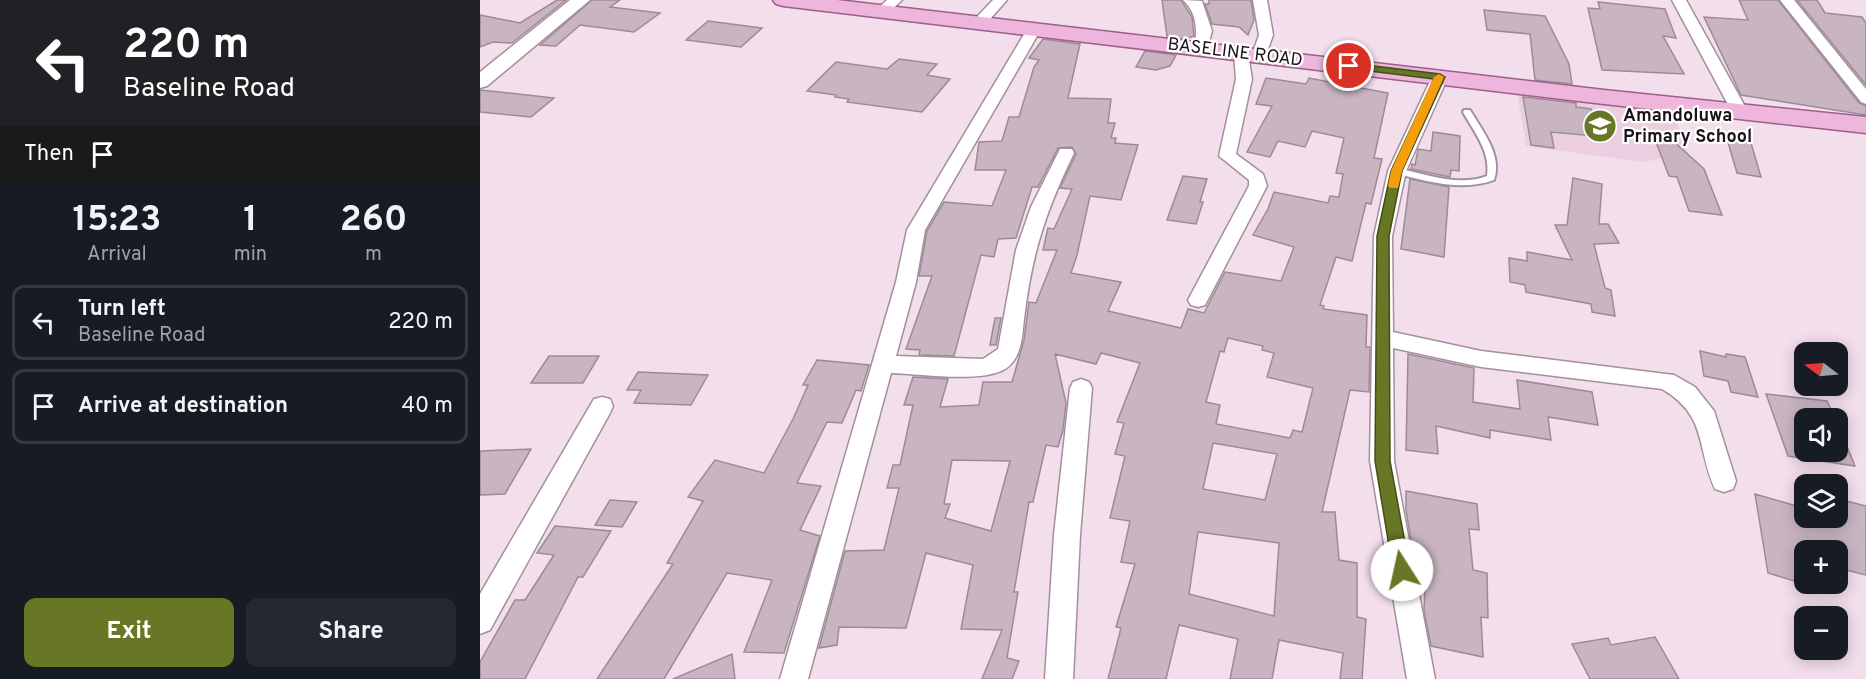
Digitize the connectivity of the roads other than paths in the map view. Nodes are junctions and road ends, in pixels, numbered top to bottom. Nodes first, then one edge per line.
1 (581, 0) edge
2 (783, 0) edge
3 (1000, 0) edge
4 (1190, 0) edge
5 (1260, 0) edge
6 (1679, 0) edge
7 (1787, 0) edge
8 (888, 6) edge
9 (978, 24) junction
10 (1033, 31) junction
11 (1201, 49) junction
12 (1250, 54) junction
13 (1440, 77) junction
14 (480, 82) edge
15 (1866, 99) edge
16 (1739, 110) junction
17 (1467, 112) dead end
18 (1866, 125) edge
19 (1066, 153) dead end
20 (1397, 171) junction
21 (1198, 300) dead end
22 (1382, 338) junction
23 (883, 364) junction
24 (1081, 388) dead end
25 (602, 406) dead end
26 (1724, 481) dead end
27 (480, 620) edge
28 (794, 679) edge
29 (1059, 679) edge
30 (1421, 679) edge

1 - 14 street
2 - 8 main road, BASELINE ROAD
3 - 9 street
4 - 11 street
5 - 12 street
6 - 16 street
7 - 15 street
8 - 9 main road, BASELINE ROAD
9 - 10 main road, BASELINE ROAD
10 - 11 main road, BASELINE ROAD
10 - 23 street
11 - 12 main road, BASELINE ROAD
12 - 13 main road, BASELINE ROAD
12 - 21 street
13 - 16 main road, BASELINE ROAD
13 - 20 street
16 - 18 main road, BASELINE ROAD
17 - 20 lane
19 - 23 street
20 - 22 street
22 - 26 street
22 - 30 street
23 - 28 street
24 - 29 street
25 - 27 street

